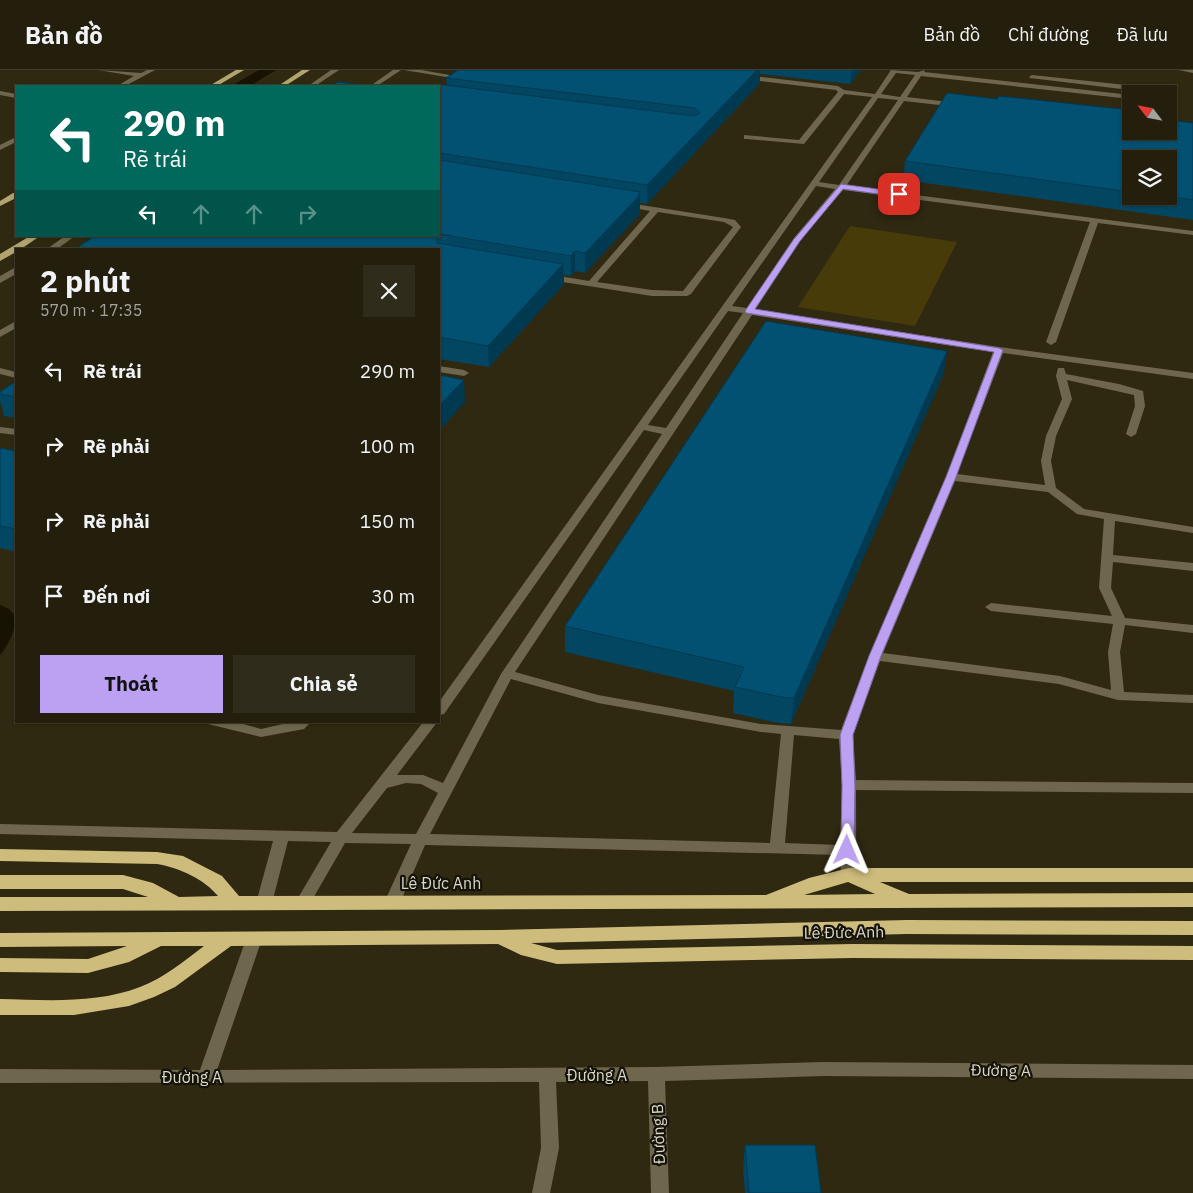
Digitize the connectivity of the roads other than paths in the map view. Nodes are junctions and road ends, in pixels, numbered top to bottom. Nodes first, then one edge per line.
1 (101, 70) edge
2 (152, 70) edge
3 (241, 70) edge
4 (307, 70) edge
5 (336, 70) edge
6 (398, 70) edge
7 (406, 70) edge
8 (466, 70) edge
9 (894, 70) edge
10 (1182, 70) edge
11 (1193, 71) edge
12 (921, 72) edge
13 (141, 75) junction
14 (1007, 75) dead end
15 (734, 76) edge
16 (458, 77) junction
17 (1025, 77) dead end
18 (451, 82) edge
19 (1003, 83) junction
20 (1091, 84) junction
21 (122, 85) edge
22 (214, 85) edge
23 (282, 85) edge
24 (313, 85) edge
25 (375, 85) edge
26 (1122, 87) edge
27 (842, 92) junction
28 (1087, 92) junction
29 (0, 94) edge
30 (15, 96) edge
31 (1122, 96) edge
32 (876, 97) junction
33 (903, 100) junction
34 (962, 106) edge
35 (747, 136) dead end
36 (4, 137) dead end
37 (15, 139) edge
38 (15, 140) edge
39 (0, 148) edge
40 (815, 184) junction
41 (841, 187) junction
42 (15, 196) edge
43 (616, 202) edge
44 (0, 204) edge
45 (656, 209) junction
46 (1095, 220) junction
47 (1193, 233) edge
48 (34, 237) edge
49 (69, 237) edge
50 (16, 248) edge
51 (53, 248) edge
52 (15, 249) edge
53 (0, 258) edge
54 (15, 271) edge
55 (534, 274) edge
56 (0, 280) edge
57 (591, 284) junction
58 (726, 308) junction
59 (749, 311) junction
60 (15, 325) edge
61 (0, 334) edge
62 (1051, 342) dead end
63 (999, 350) junction
64 (1060, 357) junction
65 (440, 368) edge
66 (0, 372) edge
67 (464, 373) dead end
68 (15, 375) edge
69 (1061, 376) junction
70 (1193, 376) edge
71 (642, 427) junction
72 (1, 431) edge
73 (15, 432) edge
74 (668, 432) junction
75 (1131, 434) dead end
76 (951, 477) junction
77 (1051, 488) junction
78 (1110, 516) junction
79 (1193, 530) edge
80 (1108, 558) junction
81 (1193, 567) edge
82 (992, 607) dead end
83 (1120, 620) junction
84 (1193, 629) edge
85 (875, 656) junction
86 (507, 674) junction
87 (444, 696) edge
88 (1118, 696) junction
89 (1193, 699) edge
90 (440, 708) edge
91 (221, 723) edge
92 (303, 723) edge
93 (429, 723) edge
94 (788, 730) junction
95 (846, 735) junction
96 (379, 786) junction
97 (849, 786) junction
98 (1193, 788) edge
99 (446, 792) junction
100 (0, 829) edge
101 (282, 836) junction
102 (340, 837) junction
103 (420, 840) junction
104 (776, 848) junction
105 (847, 850) junction
106 (0, 855) edge
107 (1193, 874) edge
108 (849, 875) junction
109 (0, 882) edge
110 (906, 900) junction
111 (1193, 900) edge
112 (766, 902) junction
113 (175, 903) junction
114 (234, 903) junction
115 (264, 903) junction
116 (303, 903) junction
117 (392, 903) junction
118 (0, 904) edge
119 (1193, 928) edge
120 (500, 936) junction
121 (226, 939) junction
122 (254, 939) junction
123 (0, 940) edge
124 (159, 940) junction
125 (1193, 953) edge
126 (0, 966) edge
127 (0, 1007) edge
128 (1193, 1072) edge
129 (656, 1074) junction
130 (546, 1075) junction
131 (0, 1076) edge
132 (206, 1077) junction
133 (541, 1193) edge
134 (660, 1193) edge

1 - 13 street
2 - 13 street
3 - 22 main road
4 - 23 main road
5 - 24 street
6 - 25 street
7 - 16 street
8 - 16 street
9 - 12 street
9 - 32 street
10 - 11 street
12 - 19 street
12 - 33 street
13 - 21 street
14 - 19 street
15 - 27 street
16 - 18 street
17 - 20 street
19 - 28 street
20 - 26 street
20 - 28 street
27 - 32 street
27 - 35 street
28 - 31 street
29 - 30 street
32 - 33 street
32 - 40 street
33 - 34 street
33 - 41 street
36 - 37 street
38 - 39 street
40 - 41 street
40 - 58 street
41 - 46 street
41 - 59 street
42 - 44 main road
43 - 45 street
45 - 57 street
45 - 57 street
46 - 47 street
46 - 62 street
48 - 50 main road
49 - 51 street
52 - 53 main road
54 - 56 street
55 - 57 street
58 - 59 street
58 - 71 street
59 - 63 street
59 - 74 street
60 - 61 street
63 - 64 street
63 - 76 street
64 - 69 street
64 - 70 street
65 - 67 street
66 - 68 street
69 - 75 street
69 - 77 street
71 - 74 street
71 - 87 street
72 - 73 street
74 - 86 street
76 - 77 street
76 - 85 street
77 - 78 street
78 - 79 street
78 - 80 street
80 - 81 street
80 - 83 street
82 - 83 street
83 - 84 street
83 - 88 street
85 - 88 street
85 - 95 street
86 - 94 street
86 - 99 street
87 - 90 street
88 - 89 street
91 - 92 street
93 - 96 street
94 - 95 street
94 - 104 street
95 - 97 street
96 - 99 street
96 - 102 street
97 - 98 street
97 - 105 street
99 - 103 street
100 - 101 street
101 - 102 street
101 - 115 street
102 - 103 street
102 - 116 street
103 - 104 street
103 - 117 street
104 - 105 street
105 - 108 street
106 - 114 highway
107 - 108 highway, Lê Đức Anh
108 - 110 highway
108 - 112 highway, Lê Đức Anh
109 - 113 highway, Lê Đức Anh
110 - 111 highway, Lê Đức Anh
110 - 112 highway, Lê Đức Anh
112 - 117 highway, Lê Đức Anh
113 - 114 highway, Lê Đức Anh
113 - 118 highway, Lê Đức Anh
114 - 115 highway, Lê Đức Anh
115 - 116 highway, Lê Đức Anh
116 - 117 highway, Lê Đức Anh
119 - 120 highway, Lê Đức Anh
120 - 122 highway, Lê Đức Anh
120 - 125 highway, Lê Đức Anh
121 - 122 highway, Lê Đức Anh
121 - 124 highway, Lê Đức Anh
121 - 127 highway
122 - 132 street
123 - 124 highway, Lê Đức Anh
124 - 126 highway, Lê Đức Anh
128 - 129 street, Đường A
129 - 130 street, Đường A
129 - 134 street, Đường B
130 - 132 street, Đường A
130 - 133 street
131 - 132 street, Đường A

